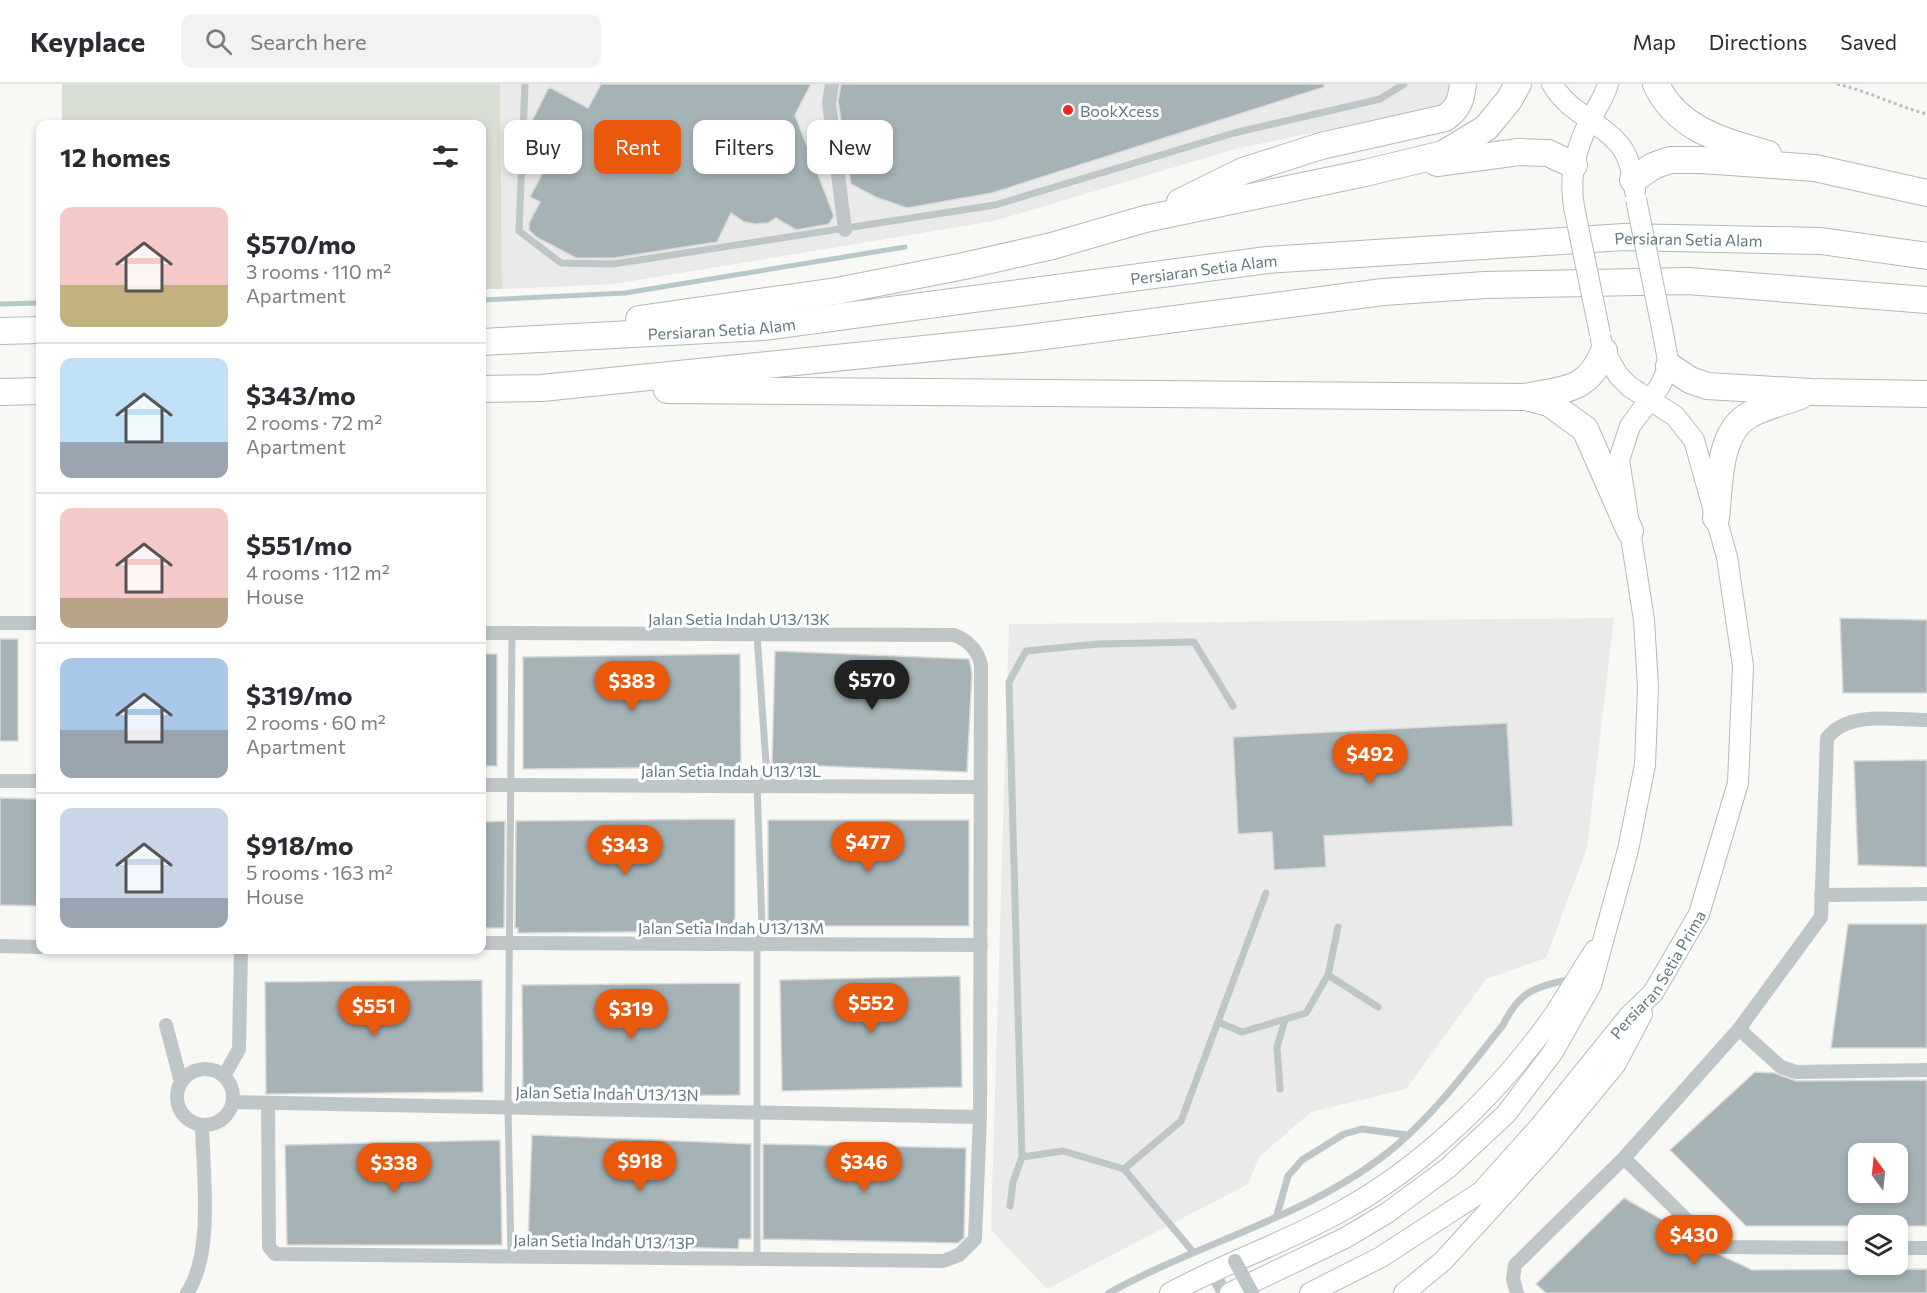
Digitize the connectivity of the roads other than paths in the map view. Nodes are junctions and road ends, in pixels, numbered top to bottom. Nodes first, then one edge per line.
1 (525, 84) edge
2 (832, 84) edge
3 (1404, 84) edge
4 (1463, 84) edge
5 (1518, 84) edge
6 (1552, 84) edge
7 (1608, 84) edge
8 (1656, 84) edge
9 (1590, 121) junction
10 (1574, 165) junction
11 (1815, 168) junction
12 (1365, 173) junction
13 (1635, 190) junction
14 (1927, 193) edge
15 (1145, 219) junction
16 (845, 230) junction
17 (1927, 256) edge
18 (1927, 300) edge
19 (36, 330) edge
20 (0, 331) edge
21 (486, 340) edge
22 (486, 341) edge
23 (1602, 342) junction
24 (36, 346) edge
25 (0, 347) edge
26 (1668, 366) junction
27 (542, 388) junction
28 (486, 389) edge
29 (36, 391) edge
30 (0, 392) edge
31 (1812, 392) junction
32 (1927, 394) edge
33 (1525, 397) junction
34 (1650, 400) junction
35 (1716, 518) junction
36 (1630, 531) junction
37 (0, 623) edge
38 (36, 623) edge
39 (486, 633) edge
40 (512, 633) junction
41 (757, 634) junction
42 (1233, 706) dead end
43 (1927, 720) edge
44 (0, 781) edge
45 (36, 781) edge
46 (486, 785) edge
47 (512, 785) junction
48 (757, 786) junction
49 (981, 787) junction
50 (1266, 893) dead end
51 (1927, 894) edge
52 (1821, 895) junction
53 (1338, 927) dead end
54 (1605, 934) junction
55 (486, 943) edge
56 (510, 943) junction
57 (757, 944) junction
58 (981, 945) junction
59 (0, 946) edge
60 (36, 946) edge
61 (241, 954) edge
62 (1328, 975) junction
63 (1576, 978) junction
64 (1653, 993) junction
65 (1378, 1007) dead end
66 (1285, 1020) junction
67 (1218, 1022) junction
68 (166, 1025) dead end
69 (1739, 1029) junction
70 (1927, 1070) edge
71 (224, 1076) junction
72 (181, 1082) junction
73 (1280, 1089) dead end
74 (233, 1102) junction
75 (268, 1103) junction
76 (508, 1108) junction
77 (758, 1113) junction
78 (980, 1117) junction
79 (202, 1125) junction
80 (1407, 1136) junction
81 (1022, 1156) junction
82 (1624, 1158) junction
83 (1124, 1168) junction
84 (1010, 1206) dead end
85 (1277, 1215) junction
86 (1848, 1248) edge
87 (1908, 1248) edge
88 (1927, 1248) edge
89 (1194, 1252) junction
90 (511, 1257) junction
91 (757, 1259) junction
92 (1235, 1261) junction
93 (1212, 1272) junction
94 (187, 1293) edge
95 (1108, 1293) edge
96 (1170, 1293) edge
97 (1224, 1293) edge
98 (1230, 1293) edge
99 (1252, 1293) edge
100 (1310, 1293) edge
101 (1404, 1293) edge
102 (1517, 1293) edge

1 - 16 lane
2 - 16 street
3 - 16 lane
4 - 15 highway
5 - 12 highway
6 - 9 street
7 - 9 street
8 - 11 highway
9 - 10 street
9 - 13 street
10 - 12 highway
10 - 23 street, bridge
11 - 13 highway
11 - 14 highway
12 - 15 highway
13 - 26 street, bridge
15 - 21 highway
17 - 22 highway, Persiaran Setia Alam
18 - 27 highway
19 - 20 highway
23 - 33 highway
23 - 34 street, Persiaran Setia Prima
24 - 25 highway
26 - 31 highway
26 - 34 street
27 - 28 highway
27 - 33 highway
29 - 30 highway
31 - 32 highway
31 - 35 highway
33 - 36 highway
34 - 35 street, Persiaran Setia Prima
34 - 36 street
35 - 64 street, Persiaran Setia Prima
36 - 54 street
37 - 38 street
39 - 40 street, Jalan Setia Indah U13/13K
40 - 41 street, Jalan Setia Indah U13/13K
40 - 47 lane
41 - 48 lane
41 - 49 street, Jalan Setia Indah U13/13K
42 - 81 lane
43 - 52 street
44 - 45 street
46 - 47 street, Jalan Setia Indah U13/13L
47 - 48 street, Jalan Setia Indah U13/13L
47 - 56 lane
48 - 49 street, Jalan Setia Indah U13/13L
48 - 57 lane
49 - 58 street
50 - 67 lane
51 - 52 street
52 - 69 street
53 - 62 lane
54 - 63 street
54 - 98 street
55 - 56 street, Jalan Setia Indah U13/13M
56 - 57 street, Jalan Setia Indah U13/13M
56 - 76 lane
57 - 58 street, Jalan Setia Indah U13/13M
57 - 77 lane
58 - 78 street
59 - 60 street
61 - 71 street
62 - 65 lane
62 - 66 lane
63 - 80 lane
63 - 92 street
64 - 100 street, Persiaran Setia Prima
64 - 101 street
66 - 67 lane
66 - 73 lane
67 - 83 lane
68 - 72 street
69 - 70 street
69 - 82 street
71 - 72 street
71 - 74 street
72 - 79 street
74 - 75 street, Jalan Setia Indah U13/13N
74 - 79 street
75 - 76 street, Jalan Setia Indah U13/13N
75 - 90 street, Jalan Setia Indah U13/13P
76 - 77 street, Jalan Setia Indah U13/13N
76 - 90 lane
77 - 78 street, Jalan Setia Indah U13/13N
77 - 91 lane
78 - 91 street, Jalan Setia Indah U13/13P
79 - 94 street
80 - 85 lane
80 - 85 lane
81 - 83 lane
81 - 84 lane
82 - 86 street
82 - 102 street
83 - 89 lane
85 - 89 lane
87 - 88 street
89 - 95 lane
90 - 91 street, Jalan Setia Indah U13/13P
92 - 93 street
92 - 99 street, bridge
93 - 96 street
93 - 97 street

